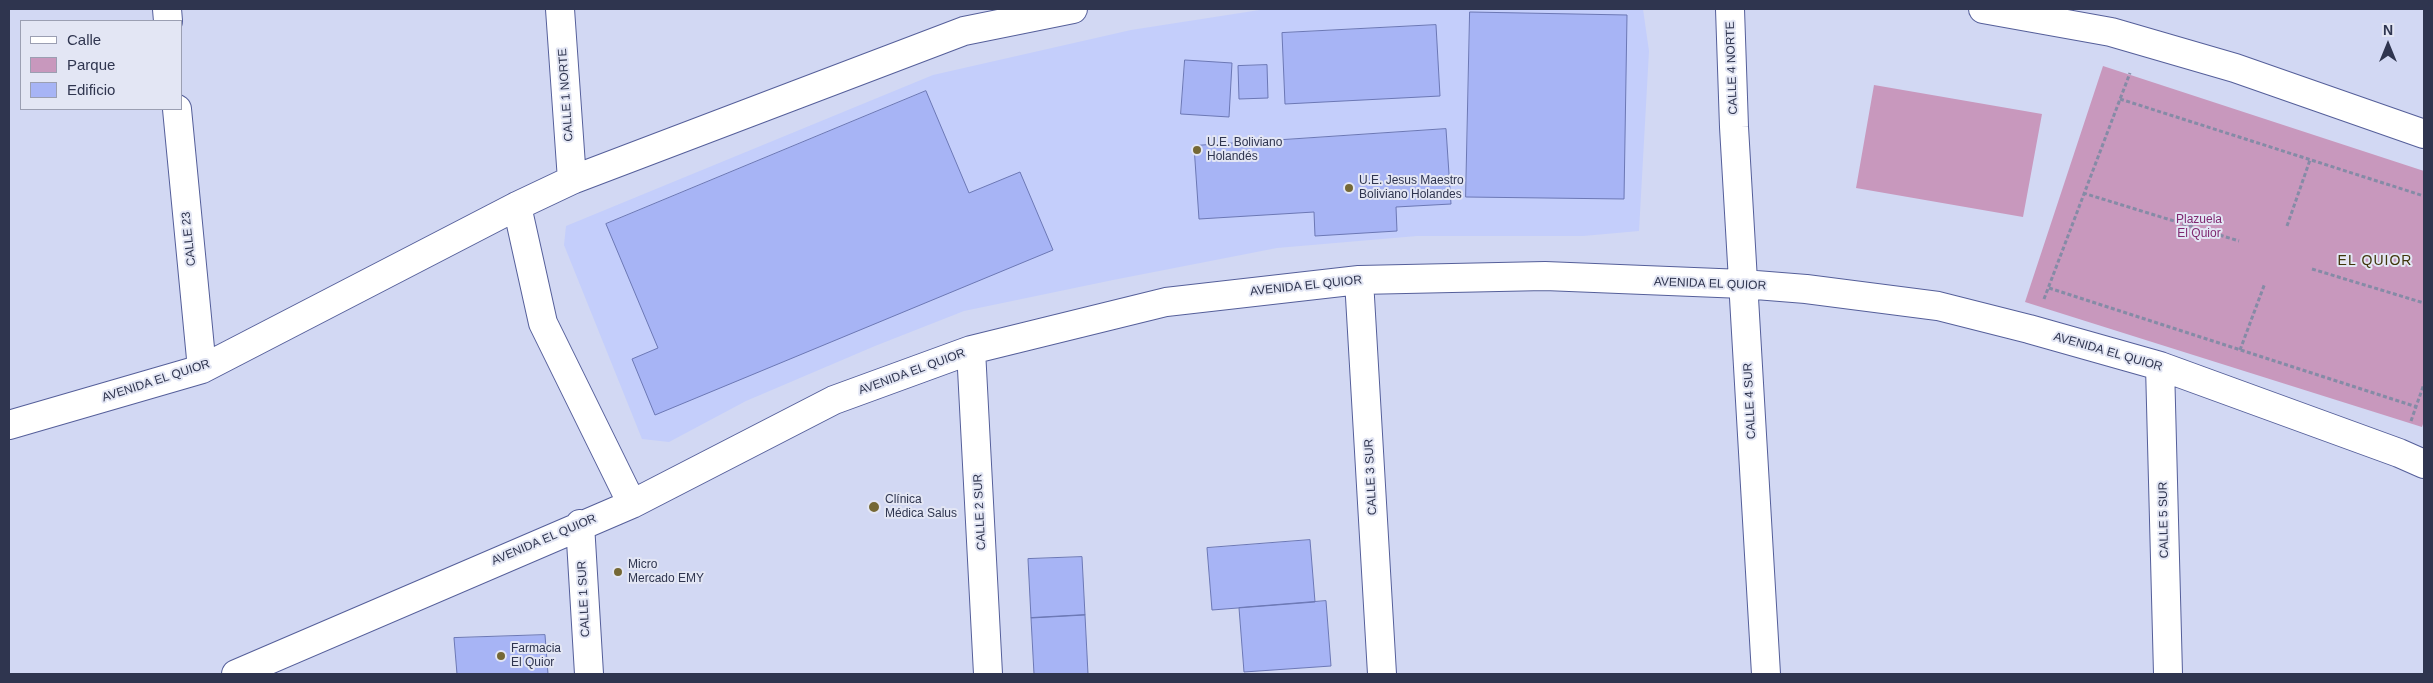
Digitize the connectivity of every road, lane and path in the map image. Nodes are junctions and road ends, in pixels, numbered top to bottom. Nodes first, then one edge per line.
1 (560, 9) edge
2 (1073, 9) edge
3 (1730, 9) edge
4 (1983, 9) edge
5 (963, 20) edge
6 (2112, 20) edge
7 (2142, 42) junction
8 (2120, 99) junction
9 (177, 110) edge
10 (1734, 127) joint
11 (2424, 134) edge
12 (2310, 160) junction
13 (572, 180) junction
14 (2083, 193) junction
15 (2424, 196) edge
16 (517, 206) junction
17 (2287, 226) dead end
18 (2240, 242) dead end
19 (2312, 269) dead end
20 (1359, 280) junction
21 (2266, 283) dead end
22 (1743, 284) junction
23 (2049, 288) junction
24 (2424, 303) edge
25 (2030, 329) junction
26 (971, 350) junction
27 (2240, 350) junction
28 (2160, 366) junction
29 (202, 369) junction
30 (2424, 384) edge
31 (2417, 407) junction
32 (9, 425) edge
33 (2399, 453) junction
34 (2424, 464) edge
35 (632, 504) junction
36 (580, 524) junction
37 (236, 674) edge
38 (589, 674) edge
39 (988, 674) edge
40 (1382, 674) edge
41 (1766, 674) edge
42 (2168, 674) edge

1 - 13 street, CALLE 1 NORTE
2 - 5 street, AVENIDA EL QUIOR
3 - 10 street, CALLE 4 NORTE
4 - 6 street
5 - 13 street, AVENIDA EL QUIOR
6 - 7 street
7 - 8 path
7 - 11 street
8 - 12 path
8 - 14 path
9 - 29 street, CALLE 23
10 - 22 street, CALLE 4 SUR
12 - 15 path
12 - 17 path
13 - 16 street, AVENIDA EL QUIOR
14 - 18 path
14 - 23 path
16 - 29 street, AVENIDA EL QUIOR
16 - 35 street
19 - 24 path
20 - 22 street, AVENIDA EL QUIOR
20 - 26 street, AVENIDA EL QUIOR
20 - 40 street, CALLE 3 SUR
21 - 27 path
22 - 25 street, AVENIDA EL QUIOR
22 - 41 street, CALLE 4 SUR
23 - 25 path
23 - 27 path
25 - 28 street, AVENIDA EL QUIOR
26 - 35 street, AVENIDA EL QUIOR
26 - 39 street, CALLE 2 SUR
27 - 31 path
28 - 33 street, AVENIDA EL QUIOR
28 - 42 street, CALLE 5 SUR
29 - 32 street, AVENIDA EL QUIOR
30 - 31 path
31 - 33 path
33 - 34 street, AVENIDA EL QUIOR
35 - 36 street, AVENIDA EL QUIOR
36 - 37 street, AVENIDA EL QUIOR
36 - 38 street, CALLE 1 SUR

